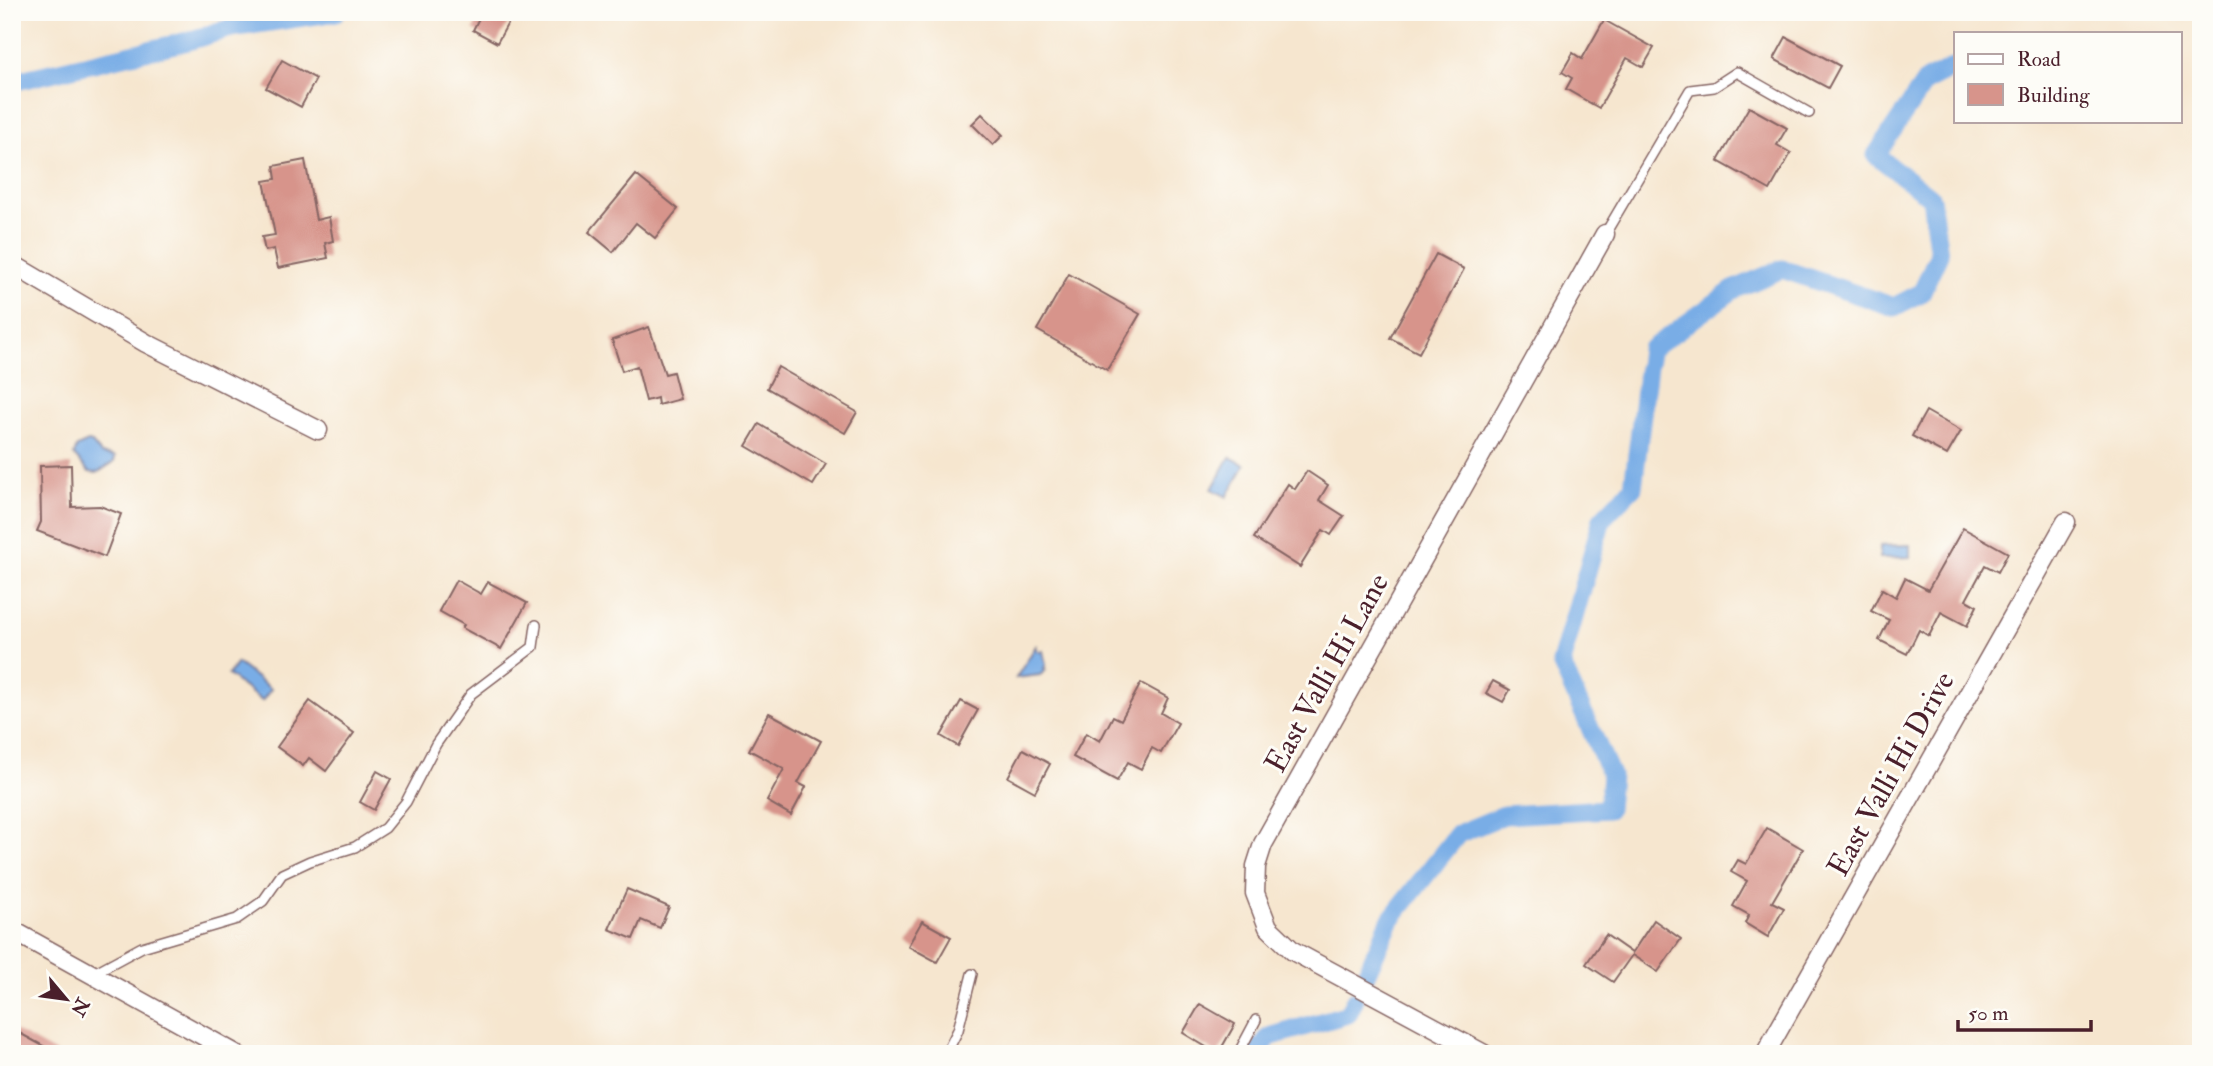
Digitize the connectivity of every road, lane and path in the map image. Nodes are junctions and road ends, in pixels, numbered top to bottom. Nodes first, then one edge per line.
1 (1809, 113) dead end
2 (1605, 234) joint
3 (12, 264) edge
4 (318, 430) dead end
5 (2066, 522) dead end
6 (536, 625) dead end
7 (12, 930) edge
8 (92, 974) junction
9 (972, 974) dead end
10 (1256, 1020) dead end
11 (236, 1054) edge
12 (946, 1054) edge
13 (1238, 1054) edge
14 (1484, 1054) edge
15 (1765, 1054) edge

1 - 2 lane
2 - 14 street, East Valli Hi Lane
3 - 4 street
5 - 15 street, East Valli Hi Drive
6 - 8 lane
7 - 8 street
8 - 11 street
9 - 12 lane
10 - 13 lane

